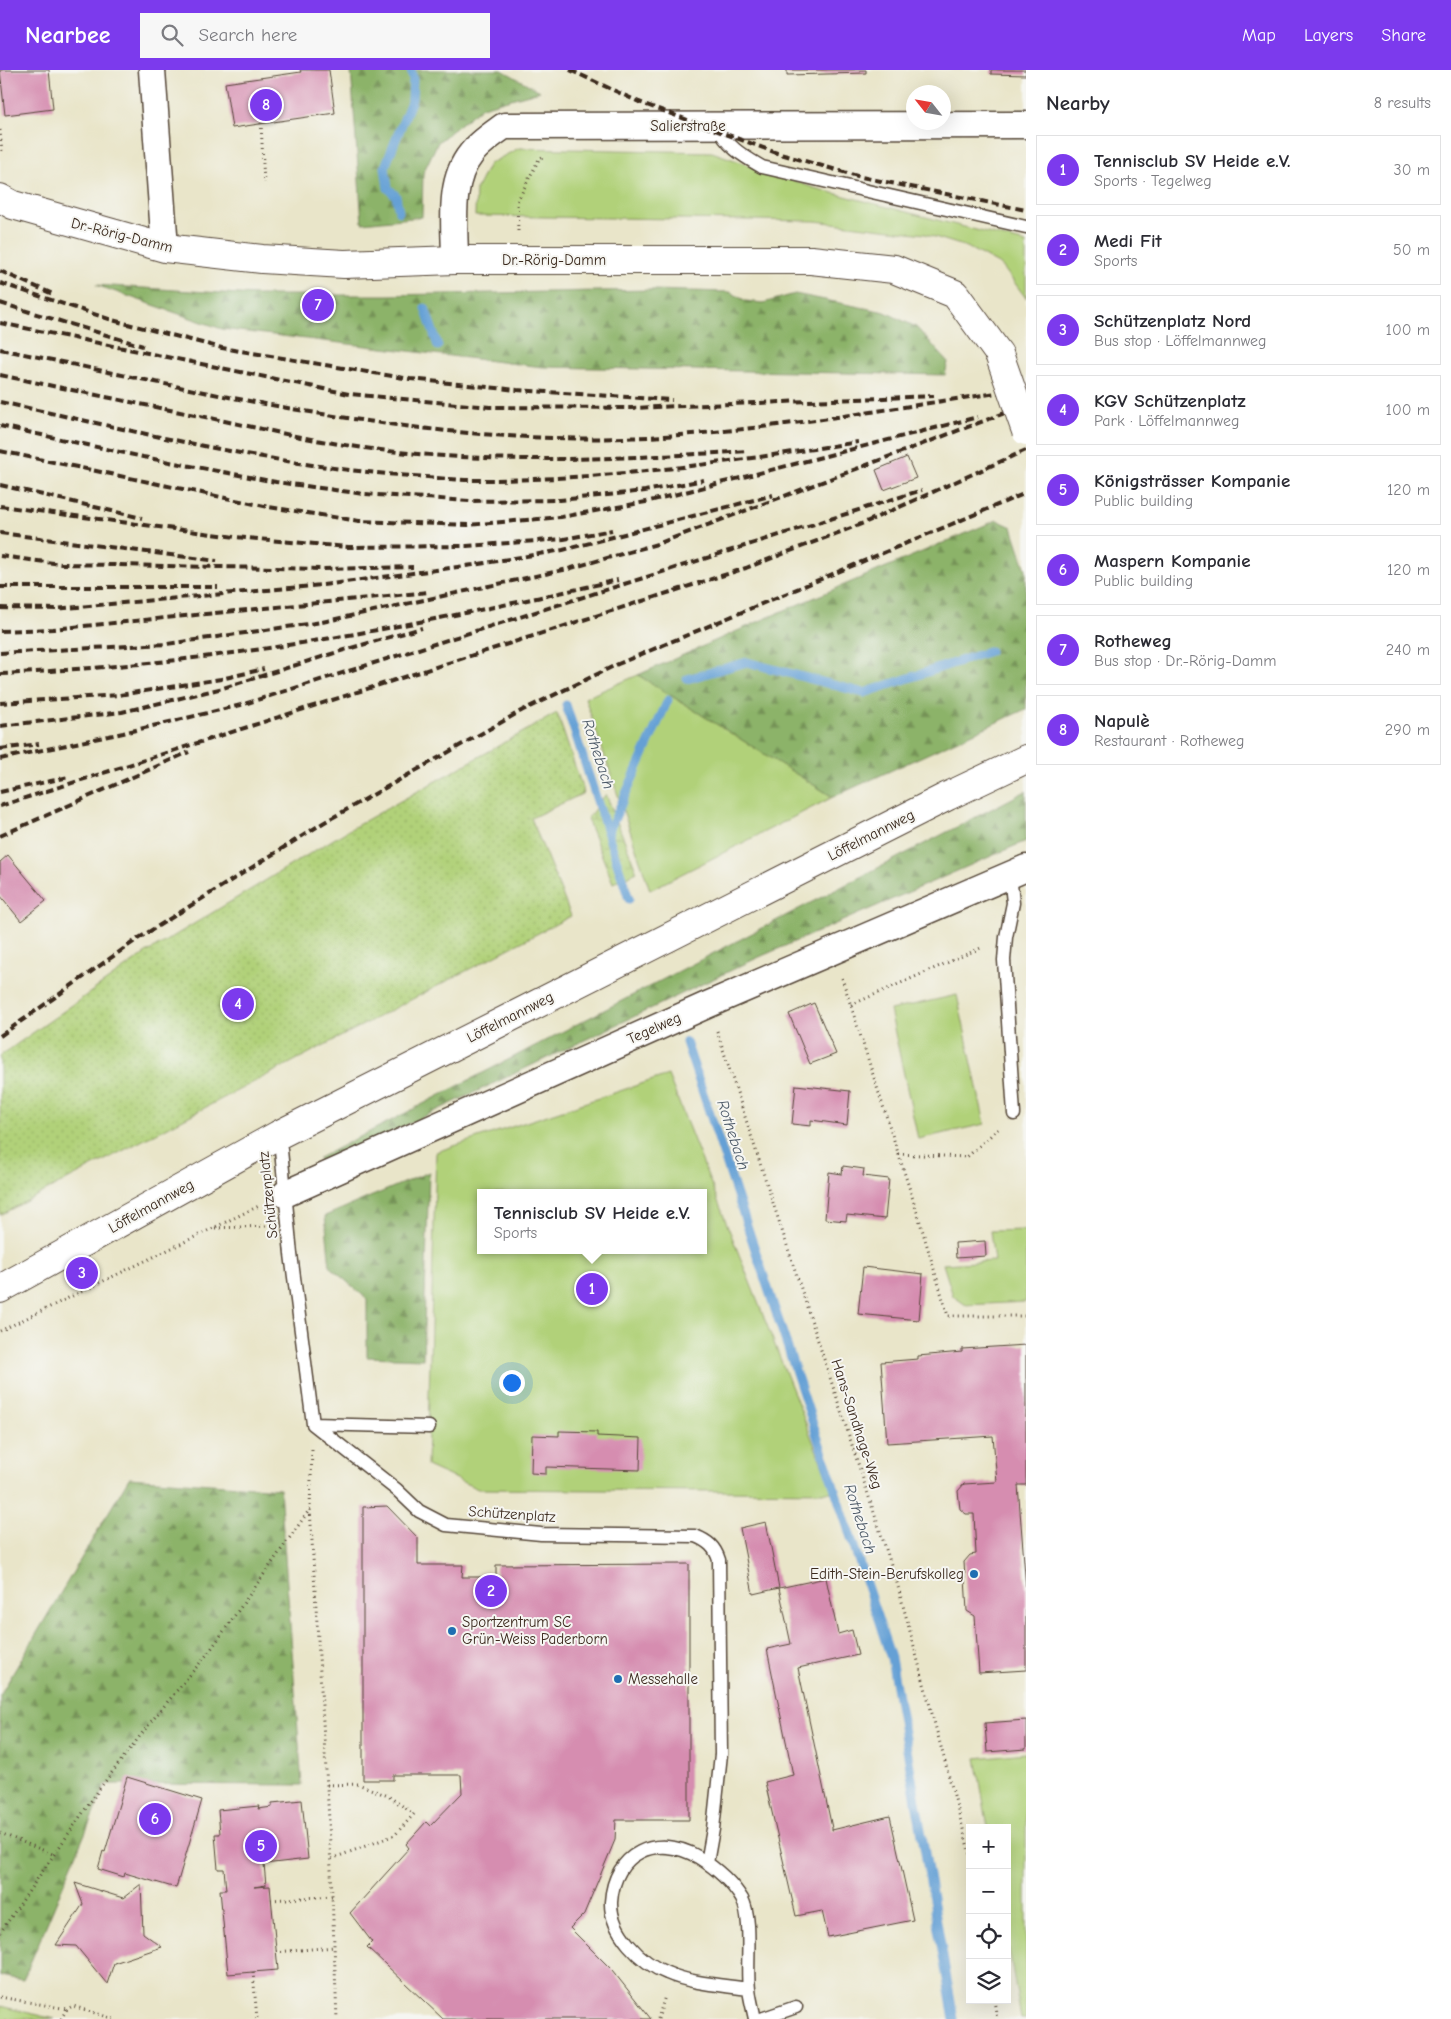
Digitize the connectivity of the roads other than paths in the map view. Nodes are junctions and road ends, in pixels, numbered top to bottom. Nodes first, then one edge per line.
1 (152, 70) edge
2 (1026, 125) edge
3 (718, 126) junction
4 (0, 198) edge
5 (1026, 227) edge
6 (165, 248) junction
7 (455, 260) junction
8 (1026, 431) edge
9 (1026, 759) edge
10 (1018, 871) edge
11 (1014, 1114) road end
12 (278, 1134) junction
13 (285, 1194) junction
14 (0, 1289) edge
15 (313, 1424) junction
16 (429, 1427) dead end
17 (707, 1862) junction
18 (749, 1989) junction
19 (796, 2007) dead end
20 (756, 2019) edge
21 (761, 2019) edge

1 - 6 street
2 - 3 street, Salierstraße
3 - 5 lane
3 - 7 street, Salierstraße
4 - 6 street, Dr.-Rörig-Damm
6 - 7 street, Dr.-Rörig-Damm
7 - 8 street, Dr.-Rörig-Damm, bridge
9 - 12 street, Löffelmannweg
10 - 11 lane
10 - 13 street, Tegelweg
12 - 13 lane, Schützenplatz
12 - 14 street, Löffelmannweg
13 - 15 lane, Schützenplatz
15 - 16 lane
15 - 17 lane, Schützenplatz
17 - 18 lane
17 - 18 lane
18 - 20 lane
19 - 21 lane

